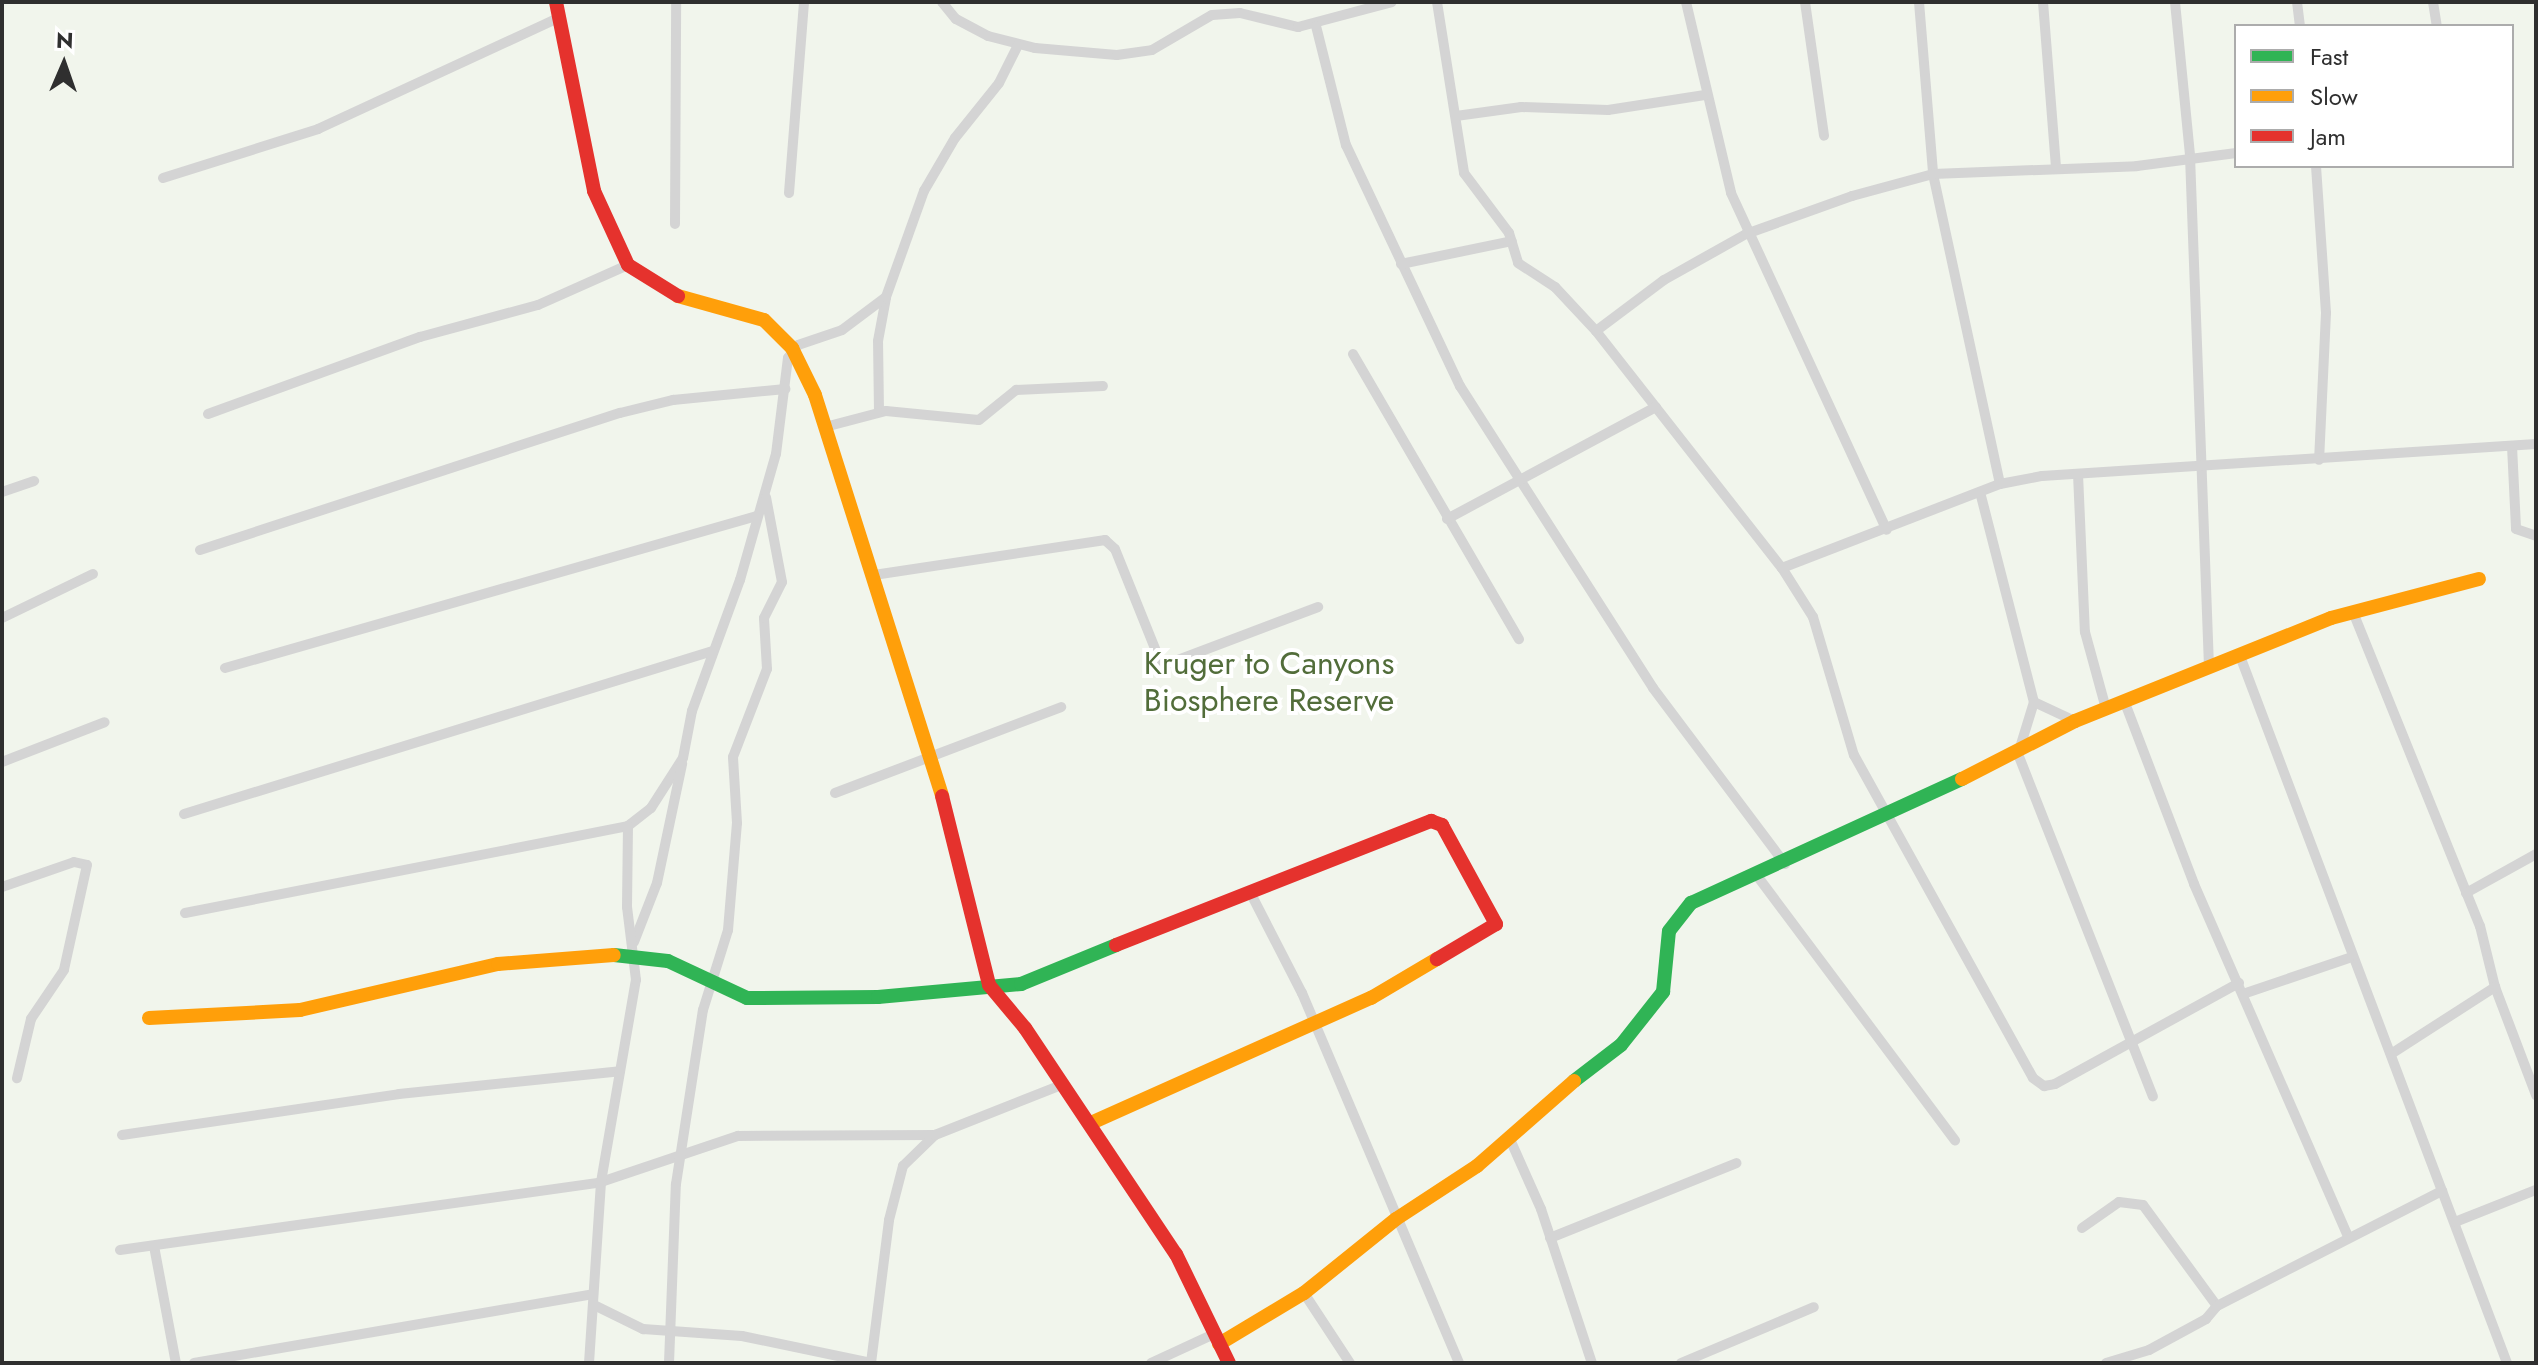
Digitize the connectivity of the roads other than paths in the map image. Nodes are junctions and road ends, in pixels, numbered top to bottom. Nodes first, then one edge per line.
1 (556, 2) edge
2 (676, 2) edge
3 (804, 2) edge
4 (942, 2) edge
5 (1392, 2) edge
6 (1437, 2) edge
7 (1686, 2) edge
8 (1805, 2) edge
9 (1919, 2) edge
10 (2043, 2) edge
11 (2175, 2) edge
12 (2297, 2) edge
13 (2433, 2) edge
14 (558, 18) junction
15 (2300, 24) edge
16 (2437, 24) edge
17 (1316, 26) junction
18 (1018, 45) junction
19 (1705, 95) junction
20 (1456, 116) junction
21 (1824, 136) dead end
22 (2234, 153) edge
23 (2190, 156) junction
24 (2056, 168) junction
25 (2316, 168) edge
26 (1933, 174) junction
27 (163, 178) dead end
28 (789, 193) dead end
29 (675, 224) dead end
30 (1746, 234) junction
31 (1512, 241) junction
32 (1401, 264) junction
33 (628, 265) junction
34 (886, 297) junction
35 (1596, 331) junction
36 (792, 348) junction
37 (1353, 354) dead end
38 (1103, 386) dead end
39 (785, 389) junction
40 (1656, 407) junction
41 (879, 411) junction
42 (208, 414) dead end
43 (825, 427) junction
44 (2536, 444) edge
45 (2512, 446) junction
46 (2319, 460) junction
47 (2198, 469) junction
48 (2078, 474) junction
49 (1516, 476) junction
50 (34, 481) dead end
51 (2000, 484) junction
52 (2, 492) edge
53 (1980, 492) junction
54 (766, 495) junction
55 (757, 516) junction
56 (1447, 519) junction
57 (1887, 530) junction
58 (2536, 536) edge
59 (200, 550) dead end
60 (1782, 568) junction
61 (93, 574) dead end
62 (874, 575) junction
63 (2479, 579) dead end
64 (1318, 607) dead end
65 (2353, 612) junction
66 (2, 618) edge
67 (1519, 639) dead end
68 (713, 651) junction
69 (2240, 656) junction
70 (225, 668) dead end
71 (2209, 668) junction
72 (2034, 702) junction
73 (2125, 703) junction
74 (1061, 707) dead end
75 (2106, 709) junction
76 (2075, 721) junction
77 (105, 722) dead end
78 (2018, 754) junction
79 (683, 758) junction
80 (926, 761) junction
81 (2, 762) edge
82 (835, 793) dead end
83 (184, 814) dead end
84 (1885, 814) junction
85 (628, 826) junction
86 (2536, 854) edge
87 (1785, 864) junction
88 (1758, 877) junction
89 (2, 887) edge
90 (1250, 892) junction
91 (2466, 893) junction
92 (185, 913) dead end
93 (635, 948) junction
94 (2349, 958) junction
95 (712, 980) junction
96 (2239, 983) junction
97 (989, 985) junction
98 (2495, 987) junction
99 (2243, 994) junction
100 (149, 1018) dead end
101 (1314, 1022) junction
102 (2130, 1042) junction
103 (2391, 1054) junction
104 (620, 1071) junction
105 (17, 1078) dead end
106 (1064, 1084) junction
107 (2536, 1095) edge
108 (2153, 1096) dead end
109 (1091, 1123) junction
110 (122, 1135) dead end
111 (935, 1135) junction
112 (1509, 1137) junction
113 (1955, 1140) dead end
114 (684, 1157) junction
115 (1737, 1163) dead end
116 (601, 1182) junction
117 (2536, 1190) edge
118 (2442, 1191) junction
119 (1396, 1219) junction
120 (2455, 1222) junction
121 (2082, 1228) dead end
122 (2348, 1237) junction
123 (1550, 1238) junction
124 (154, 1246) junction
125 (120, 1250) dead end
126 (1304, 1293) junction
127 (593, 1300) junction
128 (2217, 1306) junction
129 (1814, 1307) dead end
130 (671, 1332) junction
131 (1217, 1339) junction
132 (176, 1363) edge
133 (194, 1363) edge
134 (589, 1363) edge
135 (669, 1363) edge
136 (871, 1363) edge
137 (1151, 1363) edge
138 (1229, 1363) edge
139 (1350, 1363) edge
140 (1459, 1363) edge
141 (1592, 1363) edge
142 (1681, 1363) edge
143 (2106, 1363) edge
144 (2507, 1363) edge

1 - 14 street
2 - 29 street
3 - 28 street
4 - 18 street
5 - 17 street
6 - 20 street
7 - 19 street
8 - 21 street
9 - 26 street
10 - 24 street
11 - 23 street
12 - 15 street
13 - 16 street
14 - 27 street
14 - 33 street
17 - 18 street
17 - 32 street
18 - 34 street
19 - 20 street
19 - 30 street
20 - 31 street
22 - 23 street
23 - 24 street
23 - 47 street
24 - 26 street
25 - 46 street
26 - 30 street
26 - 51 street
30 - 35 street
30 - 57 street
31 - 32 street
31 - 35 street
32 - 49 street
33 - 36 street
33 - 42 street
34 - 36 street
34 - 41 street
35 - 40 street
36 - 39 street
36 - 43 street
37 - 56 street
38 - 41 street
39 - 54 street
39 - 59 street
40 - 49 street
40 - 60 street
41 - 43 street
43 - 62 street
44 - 45 street
45 - 46 street
45 - 58 street
46 - 47 street
47 - 48 street
47 - 71 street
48 - 51 street
48 - 75 street
49 - 56 street
49 - 87 street
50 - 52 street
51 - 53 street
53 - 57 street
53 - 72 street
54 - 55 street
54 - 95 street
55 - 68 street
55 - 70 street
56 - 67 street
57 - 60 street
60 - 84 street
61 - 66 street
62 - 64 street
62 - 80 street
63 - 65 street
65 - 69 street
65 - 91 street
68 - 79 street
68 - 83 street
69 - 71 street
69 - 94 street
71 - 73 street
72 - 76 street
72 - 78 street
73 - 75 street
73 - 96 street
74 - 80 street
75 - 76 street
76 - 78 street
77 - 81 street
78 - 84 street
78 - 102 street
79 - 85 street
79 - 93 street
80 - 82 street
80 - 97 street
84 - 87 street
84 - 102 street
85 - 92 street
85 - 93 street
86 - 91 street
87 - 88 street
88 - 112 street
88 - 113 street
89 - 105 street
90 - 97 street
90 - 101 street
90 - 101 street
91 - 98 street
93 - 95 street
93 - 100 street
93 - 104 street
94 - 99 street
94 - 103 street
95 - 97 street
95 - 114 street
96 - 99 street
96 - 102 street
97 - 106 street
98 - 103 street
98 - 107 street
99 - 122 street
101 - 109 street
101 - 119 street
102 - 108 street
103 - 118 street
104 - 110 street
104 - 116 street
106 - 109 street
106 - 111 street
109 - 131 street
111 - 114 street
111 - 136 street
112 - 119 street
112 - 123 street
114 - 116 street
114 - 130 street
115 - 123 street
116 - 124 street
116 - 127 street
117 - 120 street
118 - 120 street
118 - 122 street
119 - 126 street
119 - 140 street
120 - 144 street
121 - 128 street
122 - 128 street
123 - 141 street
124 - 125 street
124 - 132 street
126 - 131 street
126 - 139 street
127 - 130 street
127 - 133 street
127 - 134 street
128 - 143 street
129 - 142 street
130 - 135 street
130 - 136 street
131 - 137 street
131 - 138 street

